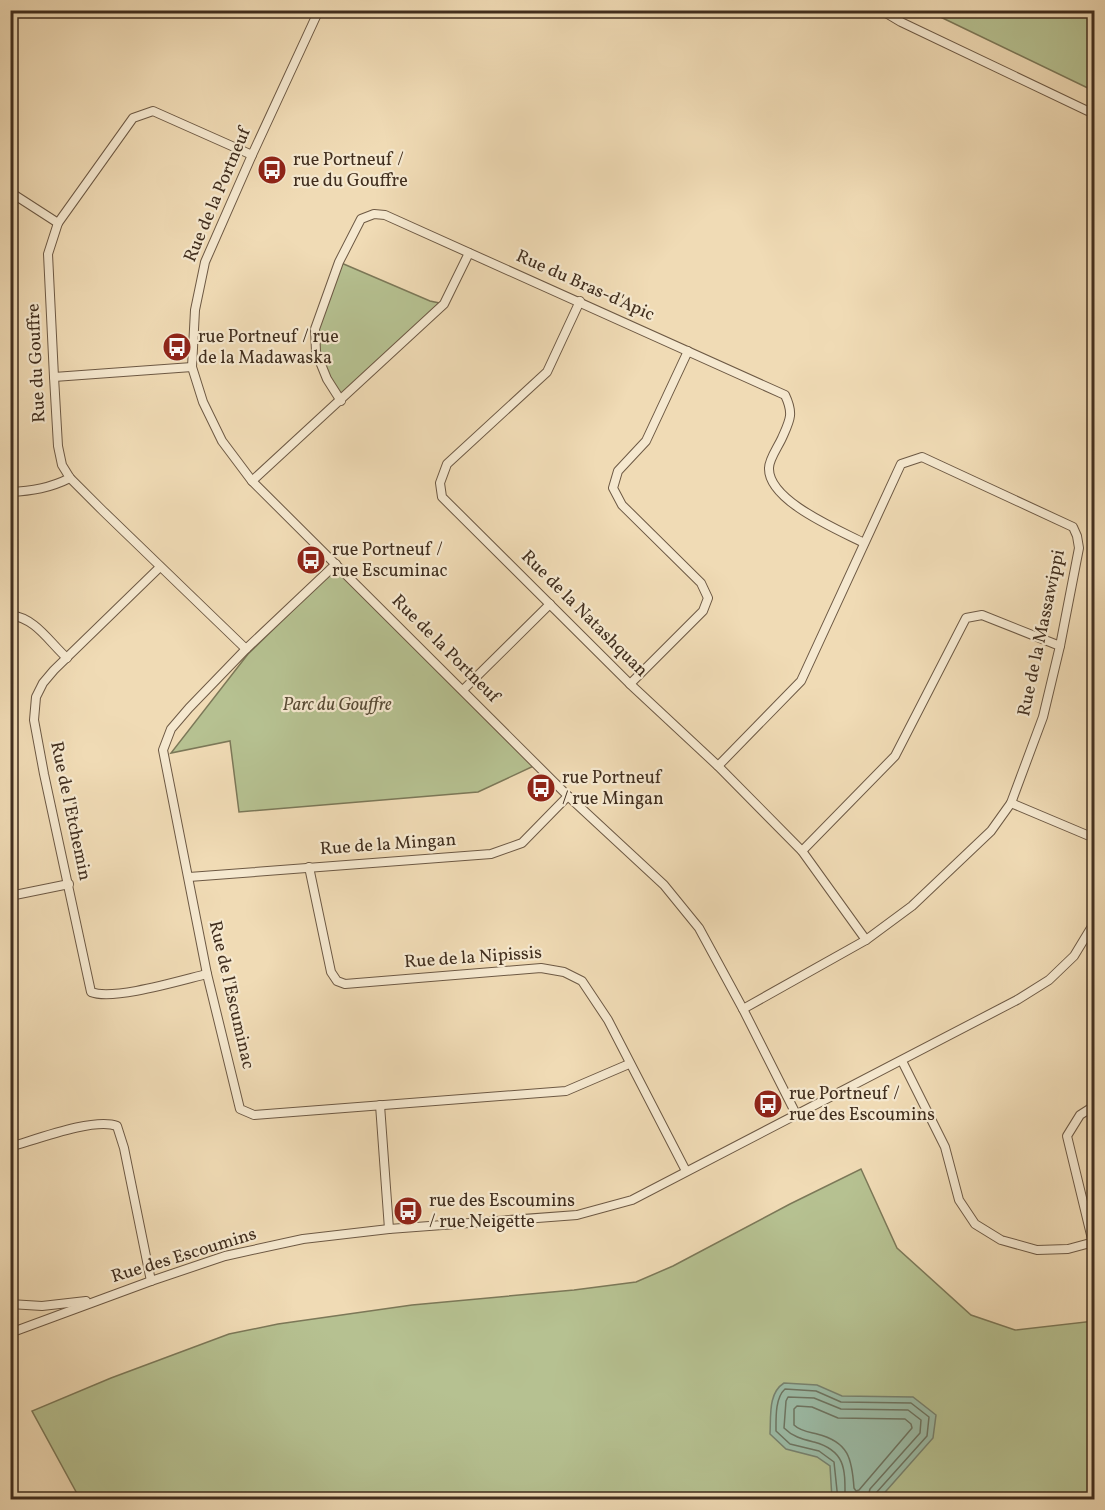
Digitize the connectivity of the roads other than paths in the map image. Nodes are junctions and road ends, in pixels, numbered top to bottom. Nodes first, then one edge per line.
1 (319, 10) edge
2 (881, 10) edge
3 (1095, 114) edge
4 (252, 155) junction
5 (10, 192) edge
6 (58, 223) junction
7 (469, 253) junction
8 (580, 301) junction
9 (688, 351) junction
10 (192, 367) junction
11 (54, 377) junction
12 (341, 401) junction
13 (70, 478) junction
14 (252, 481) junction
15 (10, 492) edge
16 (864, 543) junction
17 (336, 564) junction
18 (160, 567) junction
19 (550, 604) junction
20 (10, 615) edge
21 (1060, 646) junction
22 (246, 649) junction
23 (67, 658) junction
24 (630, 684) junction
25 (463, 690) junction
26 (718, 766) junction
27 (568, 796) junction
28 (1011, 803) junction
29 (1095, 838) edge
30 (802, 851) junction
31 (309, 867) junction
32 (189, 877) junction
33 (69, 884) junction
34 (10, 896) edge
35 (1095, 923) edge
36 (866, 940) junction
37 (207, 974) junction
38 (743, 1009) junction
39 (902, 1061) junction
40 (629, 1064) junction
41 (380, 1106) junction
42 (1095, 1106) edge
43 (796, 1114) junction
44 (10, 1147) edge
45 (686, 1171) junction
46 (389, 1229) junction
47 (1094, 1242) edge
48 (151, 1281) junction
49 (98, 1300) junction
50 (10, 1304) edge
51 (10, 1333) edge

1 - 4 street, Rue de la Portneuf
2 - 3 street
4 - 6 street, Rue du Gouffre
4 - 10 street, Rue de la Portneuf
5 - 6 street
6 - 11 street, Rue du Gouffre
7 - 8 street, Rue du Bras-d'Apic
7 - 12 street
7 - 12 street, Rue du Bras-d'Apic
8 - 9 street, Rue du Bras-d'Apic
8 - 19 street, Rue de la Natashquan
9 - 16 street, Rue du Bras-d'Apic
9 - 24 street
10 - 11 street
10 - 14 street, Rue de la Portneuf
11 - 13 street, Rue du Gouffre
12 - 14 street
13 - 15 street
13 - 18 street, Rue du Gouffre
14 - 17 street, Rue de la Portneuf
16 - 21 street, Rue de la Massawippi
16 - 26 street, Rue de la Massawippi
17 - 22 street, Rue de l'Escuminac
17 - 25 street, Rue de la Portneuf
18 - 22 street, Rue du Gouffre
18 - 23 street, Rue de l'Etchemin
19 - 24 street, Rue de la Natashquan
19 - 25 street
20 - 23 street
21 - 28 street, Rue de la Massawippi
21 - 30 street
22 - 32 street, Rue de l'Escuminac
23 - 33 street, Rue de l'Etchemin
24 - 26 street, Rue de la Natashquan
25 - 27 street, Rue de la Portneuf
26 - 30 street, Rue de la Natashquan
27 - 31 street, Rue de la Mingan
27 - 38 street, Rue de la Portneuf
28 - 29 street
28 - 36 street, Rue de la Massawippi
30 - 36 street, Rue de la Natashquan
31 - 32 street, Rue de la Mingan
31 - 40 street, Rue de la Nipissis
32 - 37 street, Rue de l'Escuminac
33 - 34 street
33 - 37 street, Rue de l'Etchemin
35 - 39 street, Rue des Escoumins
36 - 38 street, Rue de la Massawippi
37 - 41 street, Rue de l'Escuminac
38 - 43 street, Rue de la Portneuf
39 - 43 street, Rue des Escoumins
39 - 47 street
40 - 41 street, Rue de l'Escuminac
40 - 45 street, Rue de la Nipissis
41 - 46 street
42 - 47 street
43 - 45 street, Rue des Escoumins
44 - 48 street
45 - 46 street, Rue des Escoumins
46 - 48 street, Rue des Escoumins
48 - 49 street, Rue des Escoumins
49 - 50 street, Rue des Escoumins
49 - 51 street, Rue des Escoumins

